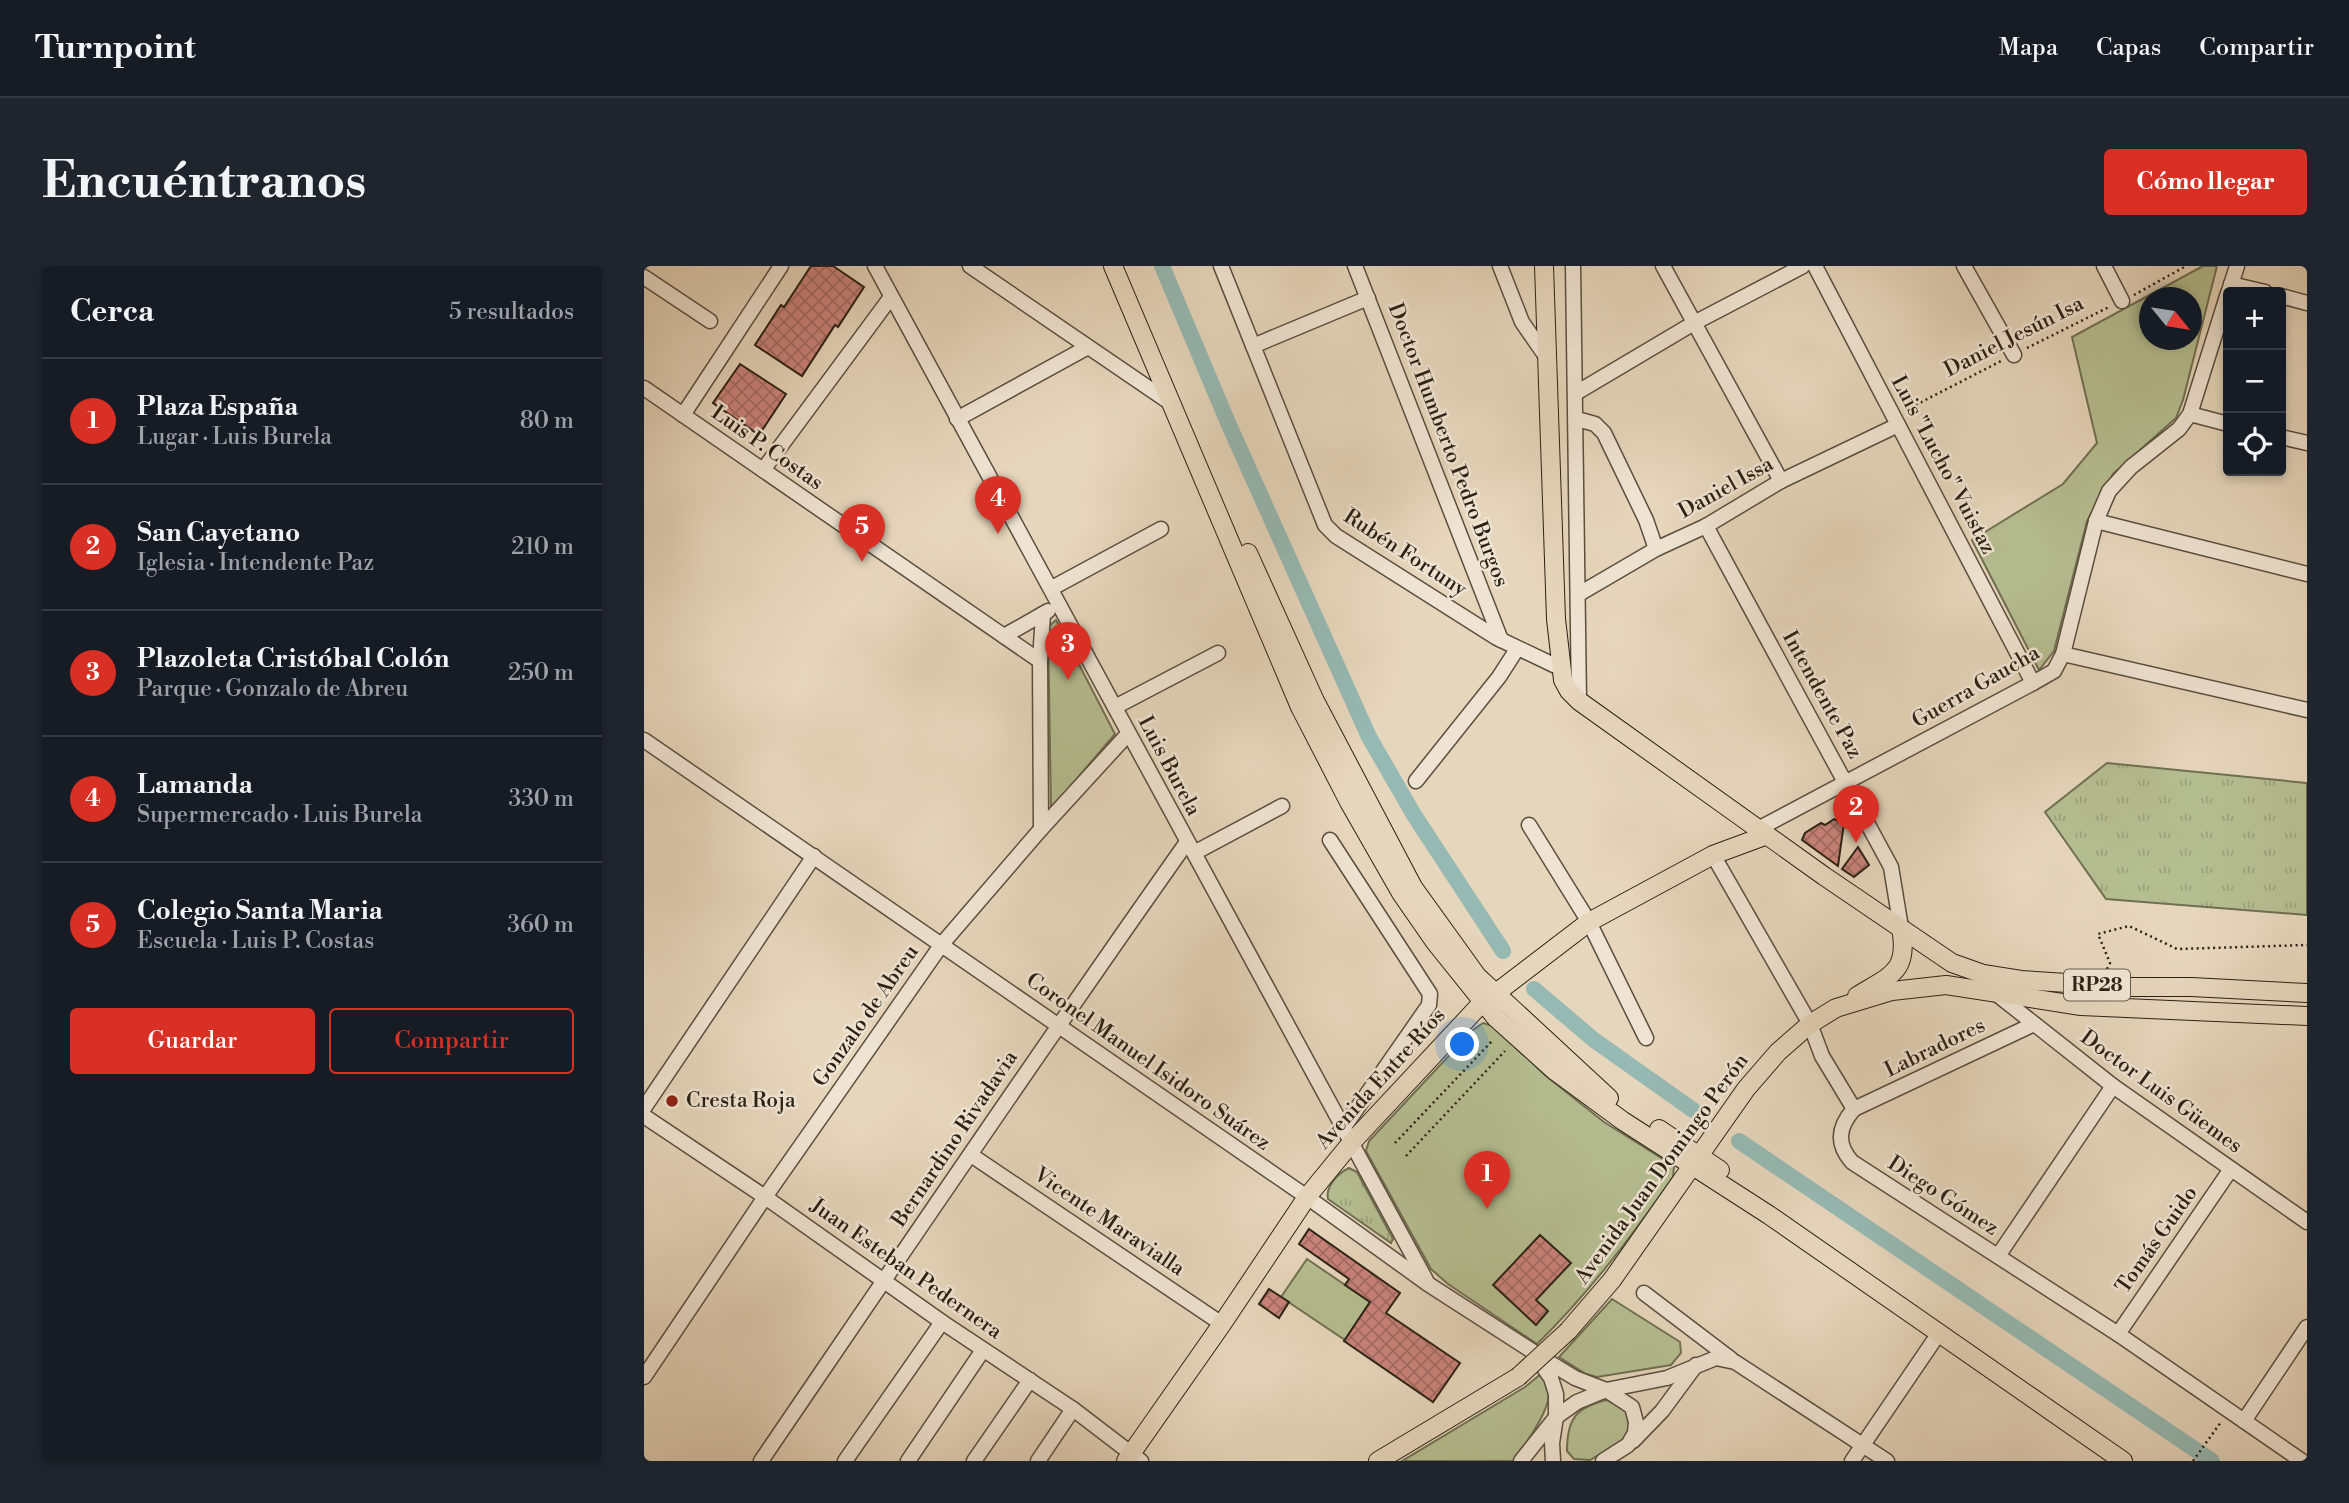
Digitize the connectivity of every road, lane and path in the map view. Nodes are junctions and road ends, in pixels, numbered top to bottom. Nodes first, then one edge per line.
1 (781, 266) edge
2 (875, 266) edge
3 (970, 266) edge
4 (1113, 266) edge
5 (1123, 266) edge
6 (1221, 266) edge
7 (1355, 266) edge
8 (1500, 266) edge
9 (1544, 266) edge
10 (1573, 266) edge
11 (1663, 266) edge
12 (1803, 266) edge
13 (1815, 266) edge
14 (1964, 266) edge
15 (2104, 266) edge
16 (2186, 266) edge
17 (2237, 266) edge
18 (644, 277) edge
19 (2230, 287) edge
20 (891, 297) junction
21 (2286, 297) edge
22 (1368, 298) junction
23 (2122, 301) junction
24 (2307, 303) edge
25 (2223, 309) edge
26 (710, 321) dead end
27 (1695, 323) junction
28 (1253, 346) junction
29 (1088, 347) junction
30 (2014, 355) junction
31 (1547, 358) junction
32 (644, 388) edge
33 (1576, 393) junction
34 (1172, 404) junction
35 (2190, 414) junction
36 (683, 415) junction
37 (957, 419) junction
38 (1577, 419) junction
39 (1896, 421) junction
40 (2223, 423) edge
41 (2286, 437) edge
42 (2307, 443) edge
43 (763, 470) junction
44 (1781, 481) junction
45 (2096, 521) junction
46 (1706, 526) junction
47 (1161, 529) dead end
48 (1656, 549) junction
49 (2307, 574) edge
50 (1052, 588) junction
51 (1578, 594) junction
52 (1059, 603) junction
53 (1043, 614) junction
54 (1004, 636) junction
55 (1501, 640) junction
56 (1517, 649) junction
57 (1218, 653) dead end
58 (2063, 654) junction
59 (1040, 661) junction
60 (1560, 668) junction
61 (2034, 683) junction
62 (1579, 701) junction
63 (1115, 706) junction
64 (2307, 710) edge
65 (1128, 734) junction
66 (644, 740) edge
67 (1416, 782) dead end
68 (1846, 783) junction
69 (1282, 806) dead end
70 (1529, 825) dead end
71 (1041, 829) junction
72 (1763, 832) junction
73 (1330, 840) dead end
74 (1190, 848) junction
75 (1713, 855) junction
76 (814, 856) junction
77 (1589, 922) junction
78 (1901, 928) junction
79 (942, 944) junction
80 (2307, 945) edge
81 (2100, 985) junction
82 (1993, 991) junction
83 (2307, 993) edge
84 (1490, 999) junction
85 (1836, 1009) junction
86 (2307, 1016) edge
87 (1811, 1024) junction
88 (2034, 1024) junction
89 (1056, 1026) junction
90 (1646, 1038) dead end
91 (1493, 1040) dead end
92 (1505, 1051) dead end
93 (2113, 1086) junction
94 (644, 1108) edge
95 (1854, 1109) junction
96 (644, 1116) edge
97 (1348, 1134) junction
98 (1395, 1143) dead end
99 (971, 1155) junction
100 (1406, 1156) dead end
101 (1697, 1160) junction
102 (2231, 1169) junction
103 (765, 1197) junction
104 (1307, 1197) junction
105 (2307, 1222) edge
106 (1998, 1256) junction
107 (884, 1280) junction
108 (1428, 1284) junction
109 (1644, 1293) dead end
110 (942, 1322) junction
111 (1222, 1324) junction
112 (2307, 1327) edge
113 (1939, 1333) junction
114 (2118, 1334) junction
115 (983, 1349) junction
116 (1532, 1351) junction
117 (1735, 1362) junction
118 (1697, 1364) junction
119 (644, 1377) edge
120 (1030, 1380) junction
121 (1606, 1390) junction
122 (1073, 1409) junction
123 (2229, 1410) junction
124 (1556, 1417) junction
125 (2244, 1421) junction
126 (1628, 1445) junction
127 (1863, 1445) junction
128 (1132, 1459) edge
129 (761, 1461) edge
130 (845, 1461) edge
131 (908, 1461) edge
132 (974, 1461) edge
133 (1038, 1461) edge
134 (1378, 1461) edge
135 (1521, 1461) edge
136 (1553, 1461) edge
137 (1603, 1461) edge
138 (1852, 1461) edge
139 (1887, 1461) edge
140 (2123, 1461) edge
141 (2136, 1461) edge
142 (2193, 1461) edge
143 (2302, 1461) edge

1 - 36 street
2 - 20 street, Luis Burela
3 - 29 street
4 - 34 main road
5 - 84 main road
6 - 28 street, Rubén Fortuny
7 - 22 street, Doctor Humberto Pedro Burgos
8 - 31 street
9 - 31 main road
10 - 33 street
11 - 27 street
12 - 27 street
13 - 39 street, Luis "Lucho" Vuistaz
14 - 30 street
15 - 23 street
16 - 23 path, Daniel Jesún Isa
17 - 19 street
18 - 26 street
20 - 37 street, Luis Burela
20 - 43 street
21 - 24 street
22 - 28 street
22 - 55 street, Doctor Humberto Pedro Burgos
23 - 30 path, Daniel Jesún Isa
25 - 35 street
27 - 33 street
27 - 44 street
28 - 55 street, Rubén Fortuny
29 - 34 street
29 - 37 street
30 - 39 path, Daniel Jesún Isa
31 - 60 main road
32 - 36 street, Luis P. Costas
33 - 38 street
34 - 84 main road
35 - 40 street
35 - 45 street
36 - 43 street, Luis P. Costas
37 - 50 street, Luis Burela
38 - 48 street
38 - 51 street
39 - 44 street, Daniel Issa
39 - 61 street, Luis "Lucho" Vuistaz
41 - 42 street
43 - 54 street, Luis P. Costas
44 - 46 street, Daniel Issa
45 - 49 street
45 - 58 street
46 - 48 street, Daniel Issa
46 - 68 street, Intendente Paz
47 - 50 street
48 - 51 street, Daniel Issa
50 - 52 street, Luis Burela
51 - 62 street
52 - 53 street
52 - 63 street, Luis Burela
53 - 54 street
53 - 59 street
54 - 59 street, Luis P. Costas
55 - 56 street, Rubén Fortuny
56 - 60 street, Rubén Fortuny
56 - 67 street
57 - 63 street
58 - 61 street, Guerra Gaucha
58 - 64 street, Guerra Gaucha
59 - 71 street
60 - 62 main road
61 - 68 street, Guerra Gaucha
62 - 72 main road
63 - 65 street, Luis Burela
65 - 71 street, Gonzalo de Abreu
65 - 74 street, Luis Burela
66 - 76 street, Coronel Manuel Isidoro Suárez
68 - 72 street, Guerra Gaucha
68 - 78 street, Intendente Paz
69 - 74 street, Bernardino Rivadavia
70 - 77 street
71 - 79 street, Gonzalo de Abreu
72 - 75 main road, Avenida Entre Ríos
72 - 78 main road
73 - 97 street
74 - 89 street, Bernardino Rivadavia
74 - 97 street, Luis Burela
75 - 77 main road, Avenida Entre Ríos
75 - 87 street
76 - 79 street, Coronel Manuel Isidoro Suárez
76 - 94 street
77 - 84 main road, Avenida Entre Ríos
77 - 90 street
78 - 81 main road, RP28
78 - 85 main road
79 - 89 street, Coronel Manuel Isidoro Suárez
79 - 103 street, Gonzalo de Abreu
80 - 81 path
81 - 83 main road, RP28
82 - 85 main road, Avenida Juan Domingo Perón / RP28
82 - 86 main road, Avenida Juan Domingo Perón / RP28
82 - 88 street, Doctor Luis Güemes
84 - 97 main road, Avenida Entre Ríos
84 - 101 main road
85 - 87 main road, Avenida Juan Domingo Perón
87 - 95 street
87 - 101 main road, Avenida Juan Domingo Perón
88 - 93 street, Doctor Luis Güemes
88 - 95 street, Labradores
89 - 99 street, Bernardino Rivadavia
89 - 104 street, Coronel Manuel Isidoro Suárez
91 - 98 path
92 - 100 path
93 - 102 street, Doctor Luis Güemes
93 - 106 street
95 - 106 street, Diego Gómez
96 - 103 street, Juan Esteban Pedernera
97 - 104 main road, Avenida Entre Ríos
97 - 108 street, Luis Burela
99 - 107 street, Bernardino Rivadavia
99 - 111 street, Vicente Maravialla
101 - 113 main road
101 - 134 main road, Avenida Juan Domingo Perón, bridge
101 - 141 main road
102 - 105 street, Doctor Luis Güemes
102 - 114 street, Tomás Guido
103 - 107 street, Juan Esteban Pedernera
103 - 119 street, Gonzalo de Abreu
104 - 108 street, Coronel Manuel Isidoro Suárez
104 - 111 main road, Avenida Entre Ríos
106 - 114 street, Diego Gómez
107 - 110 street, Juan Esteban Pedernera
107 - 129 street, Bernardino Rivadavia
108 - 116 street, Coronel Manuel Isidoro Suárez
109 - 117 street
110 - 115 street, Juan Esteban Pedernera
110 - 130 street
111 - 128 main road, Avenida Entre Ríos
112 - 125 street
113 - 127 street
113 - 140 main road
114 - 123 street, Diego Gómez
115 - 120 street, Juan Esteban Pedernera
115 - 131 street
116 - 121 street
116 - 124 street, Coronel Manuel Isidoro Suárez
117 - 118 street
117 - 127 street
118 - 121 street
118 - 126 street
120 - 122 street, Juan Esteban Pedernera
120 - 132 street
121 - 124 street
121 - 126 street
122 - 128 street, Juan Esteban Pedernera
122 - 133 street
123 - 125 street, Diego Gómez
123 - 142 path
124 - 135 street
124 - 136 street, Coronel Manuel Isidoro Suárez
125 - 143 street, Diego Gómez
126 - 137 street
127 - 138 street
127 - 139 street

